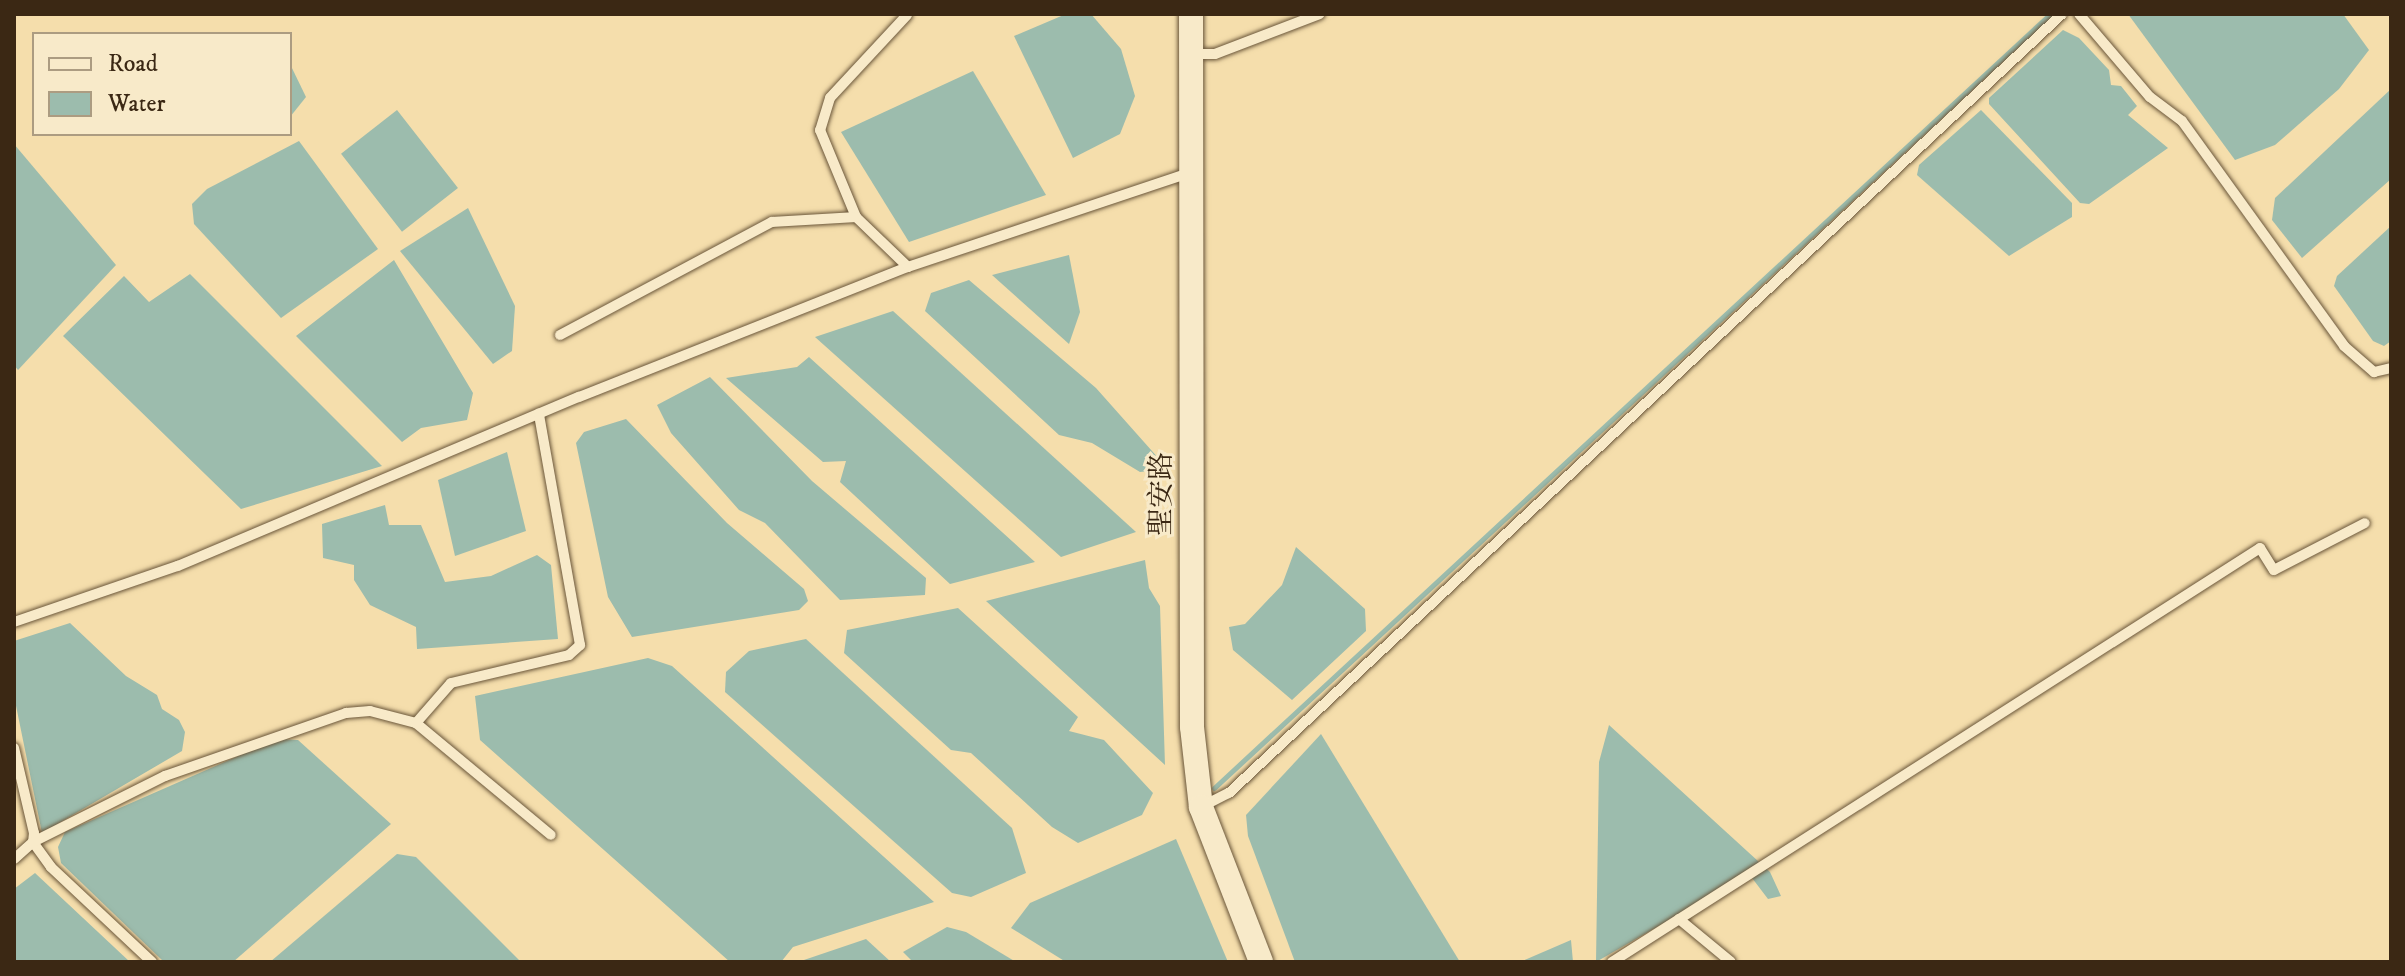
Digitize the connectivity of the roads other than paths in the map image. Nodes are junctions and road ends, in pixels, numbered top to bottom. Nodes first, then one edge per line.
1 (1191, 14) edge
2 (1320, 14) edge
3 (2062, 14) edge
4 (2079, 14) edge
5 (907, 15) edge
6 (1192, 54) junction
7 (1195, 171) junction
8 (856, 217) junction
9 (908, 267) junction
10 (560, 335) dead end
11 (2391, 368) edge
12 (539, 414) junction
13 (2365, 523) dead end
14 (14, 622) edge
15 (416, 723) junction
16 (14, 748) edge
17 (1201, 807) junction
18 (551, 835) dead end
19 (33, 842) junction
20 (14, 859) edge
21 (1679, 919) junction
22 (152, 962) edge
23 (1261, 962) edge
24 (1612, 962) edge
25 (1731, 962) edge

1 - 6 street, 聖安路
2 - 6 lane
3 - 17 lane
4 - 11 lane
5 - 8 lane
6 - 7 street, 聖安路
7 - 9 lane
7 - 17 street, 聖安路
8 - 9 lane
8 - 10 lane
9 - 12 lane
12 - 14 lane
12 - 15 lane
13 - 21 lane
15 - 18 lane
15 - 19 lane
16 - 19 lane
17 - 23 street, 聖安路
19 - 20 lane
19 - 22 lane
21 - 24 lane
21 - 25 lane

